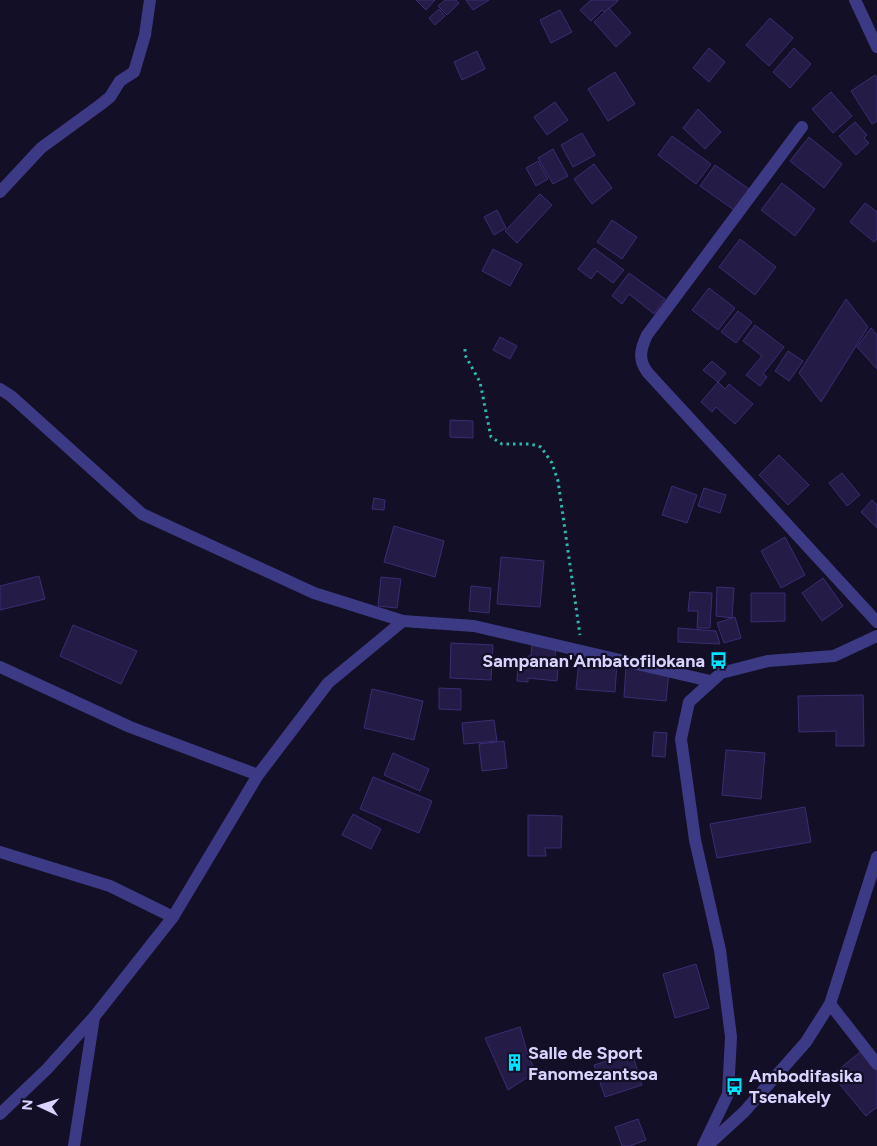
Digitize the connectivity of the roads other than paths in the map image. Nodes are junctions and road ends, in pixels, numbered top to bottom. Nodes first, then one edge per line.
1 (150, 0) edge
2 (855, 0) edge
3 (877, 47) edge
4 (802, 127) dead end
5 (0, 192) edge
6 (0, 389) edge
7 (403, 621) junction
8 (877, 622) edge
9 (877, 636) edge
10 (0, 667) edge
11 (710, 681) junction
12 (258, 775) junction
13 (0, 852) edge
14 (876, 866) edge
15 (173, 917) junction
16 (830, 1004) junction
17 (94, 1017) junction
18 (877, 1064) edge
19 (0, 1114) edge
20 (74, 1146) edge
21 (705, 1146) edge

1 - 5 street
2 - 3 street
4 - 8 street
6 - 7 street
7 - 11 street
7 - 12 street
9 - 11 street
10 - 12 street
11 - 21 street
12 - 15 street
13 - 15 street
14 - 16 street
15 - 17 street
16 - 18 street
16 - 21 street
17 - 19 street
17 - 20 street

